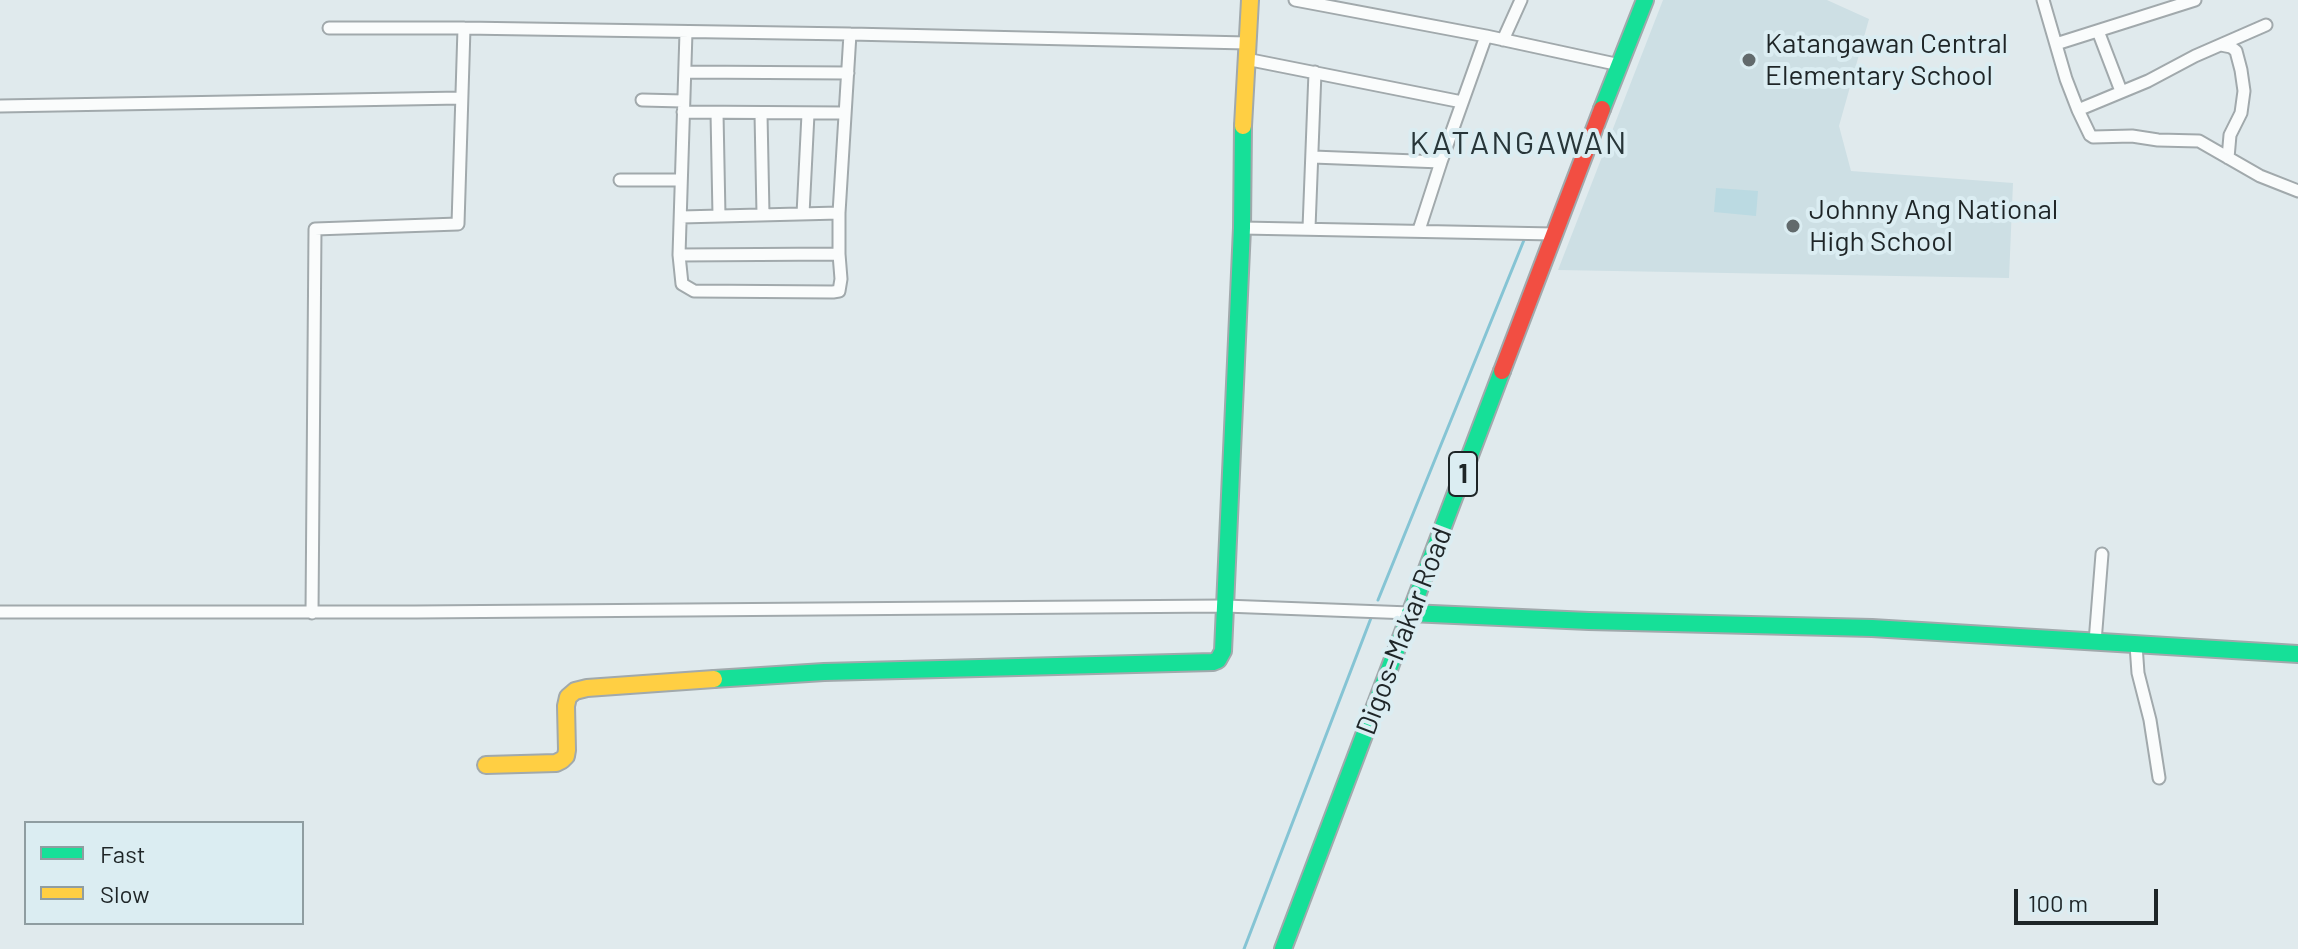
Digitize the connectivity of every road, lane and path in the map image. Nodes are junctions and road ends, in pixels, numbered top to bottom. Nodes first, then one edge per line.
1 (1250, 0) edge
2 (1295, 0) edge
3 (1521, 0) edge
4 (2043, 0) edge
5 (2195, 0) edge
6 (1641, 1) edge
7 (1324, 3) edge
8 (2158, 5) edge
9 (2266, 25) dead end
10 (329, 28) dead end
11 (464, 28) junction
12 (2098, 31) junction
13 (686, 32) junction
14 (850, 34) junction
15 (1486, 36) junction
16 (1503, 40) junction
17 (2056, 44) junction
18 (2221, 45) junction
19 (1246, 51) junction
20 (1620, 65) junction
21 (685, 72) junction
22 (1315, 72) junction
23 (848, 73) junction
24 (2121, 91) junction
25 (461, 98) junction
26 (642, 100) dead end
27 (1462, 102) junction
28 (0, 106) edge
29 (683, 107) junction
30 (2078, 110) junction
31 (717, 113) junction
32 (845, 113) junction
33 (761, 114) junction
34 (808, 114) junction
35 (1313, 157) junction
36 (2228, 158) junction
37 (1441, 162) junction
38 (620, 180) dead end
39 (681, 180) junction
40 (2298, 191) edge
41 (839, 213) junction
42 (763, 214) junction
43 (803, 214) junction
44 (719, 216) junction
45 (681, 217) junction
46 (1242, 228) junction
47 (1309, 228) junction
48 (1419, 230) junction
49 (1554, 234) junction
50 (839, 254) junction
51 (679, 255) junction
52 (2102, 554) dead end
53 (1225, 606) junction
54 (0, 612) edge
55 (312, 613) junction
56 (1410, 613) junction
57 (2095, 642) junction
58 (2136, 645) junction
59 (2298, 654) edge
60 (486, 765) dead end
61 (2159, 778) dead end
62 (1283, 949) edge

1 - 19 main road
2 - 7 street
3 - 16 street
4 - 17 street
5 - 8 street
6 - 20 main road, Digos-Makar Road / 1
7 - 15 street
8 - 12 street
9 - 18 street
10 - 11 street
11 - 13 street
11 - 25 street
12 - 17 street
12 - 24 street
13 - 14 street
13 - 21 street
14 - 19 street
14 - 23 street
15 - 16 street
15 - 27 street
16 - 20 street
17 - 30 street
18 - 24 street
18 - 36 street
19 - 22 street
19 - 46 main road
20 - 49 main road, Digos-Makar Road / 1
21 - 23 street
21 - 29 street
22 - 27 street
22 - 35 street
23 - 32 street
24 - 30 street
25 - 28 street
25 - 55 street
26 - 29 street
27 - 37 street
29 - 31 street
29 - 39 street
30 - 36 street
31 - 33 street
31 - 44 street
32 - 34 street
32 - 41 street
33 - 34 street
33 - 42 street
34 - 43 street
35 - 37 street
35 - 47 street
36 - 40 street
37 - 48 street
38 - 39 street
39 - 45 street
41 - 43 street
41 - 50 street
42 - 43 street
42 - 44 street
44 - 45 street
45 - 51 street
46 - 47 street
46 - 53 main road
47 - 48 street
48 - 49 street
49 - 56 main road, Digos-Makar Road / 1
50 - 51 street
50 - 51 street
52 - 57 street
53 - 55 street
53 - 56 street
53 - 60 main road
54 - 55 street
56 - 57 main road
56 - 62 main road, Digos-Makar Road / 1
57 - 58 main road
58 - 59 main road
58 - 61 street

